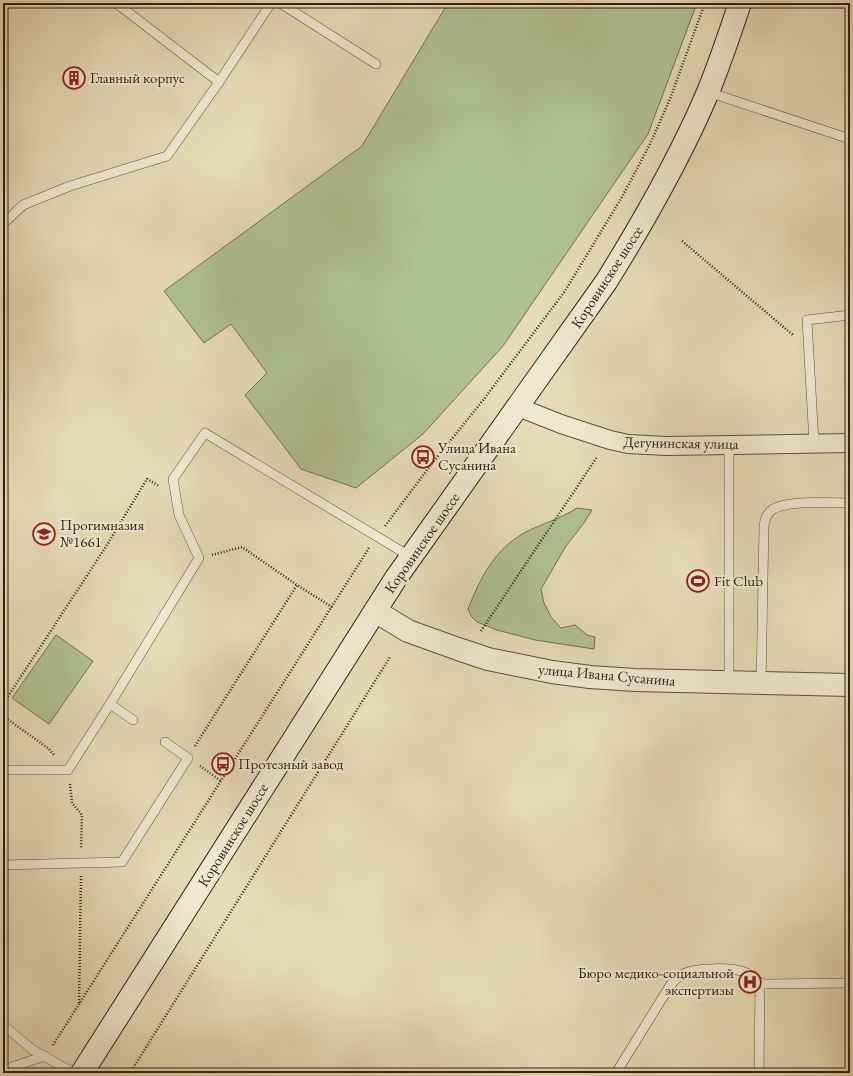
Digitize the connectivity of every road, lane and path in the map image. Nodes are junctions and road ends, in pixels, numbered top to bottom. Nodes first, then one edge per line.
1 (116, 3) edge
2 (271, 3) edge
3 (280, 3) edge
4 (705, 3) edge
5 (740, 3) edge
6 (376, 64) dead end
7 (220, 82) junction
8 (708, 92) junction
9 (850, 139) edge
10 (3, 224) edge
11 (682, 241) dead end
12 (850, 315) edge
13 (809, 348) junction
14 (518, 407) junction
15 (814, 443) junction
16 (850, 443) edge
17 (729, 445) junction
18 (597, 457) dead end
19 (175, 494) junction
20 (850, 503) edge
21 (377, 537) junction
22 (412, 557) junction
23 (199, 558) junction
24 (297, 585) junction
25 (332, 607) junction
26 (375, 611) junction
27 (482, 631) dead end
28 (390, 658) dead end
29 (729, 683) junction
30 (761, 684) junction
31 (850, 685) edge
32 (3, 704) edge
33 (110, 704) junction
34 (3, 716) edge
35 (133, 720) dead end
36 (165, 742) dead end
37 (50, 750) dead end
38 (188, 758) junction
39 (3, 770) edge
40 (68, 770) junction
41 (221, 781) junction
42 (81, 863) junction
43 (3, 865) edge
44 (760, 983) junction
45 (850, 983) edge
46 (79, 1004) junction
47 (3, 1025) edge
48 (45, 1056) junction
49 (3, 1070) edge
50 (74, 1073) edge
51 (82, 1073) edge
52 (130, 1073) edge
53 (616, 1073) edge
54 (760, 1073) edge

1 - 7 lane
2 - 7 lane
3 - 6 lane
4 - 21 path
5 - 8 main road, Коровинское шоссе
7 - 10 lane
8 - 9 lane
8 - 14 main road, Коровинское шоссе
11 - 13 path
12 - 13 lane
13 - 15 lane
14 - 17 street, Дегунинская улица
14 - 22 main road, Коровинское шоссе
15 - 16 street, Дегунинская улица
15 - 17 street, Дегунинская улица
17 - 29 lane
18 - 27 path
19 - 21 lane
19 - 23 lane
19 - 32 path
20 - 30 lane
21 - 22 lane
21 - 25 path
22 - 26 main road, Коровинское шоссе
23 - 24 path
23 - 33 lane
24 - 25 path
24 - 38 path
25 - 41 path
26 - 29 main road, улица Ивана Сусанина
26 - 51 main road, Коровинское шоссе
28 - 52 path
29 - 30 main road, улица Ивана Сусанина
30 - 31 main road, улица Ивана Сусанина
33 - 35 lane
33 - 40 lane
34 - 37 path
36 - 38 lane
38 - 41 path
38 - 42 lane
39 - 40 lane
40 - 42 path
41 - 46 path
42 - 43 lane
42 - 46 path
44 - 45 lane
44 - 53 lane
44 - 54 lane
46 - 48 path
47 - 48 lane
48 - 49 lane
48 - 50 lane

